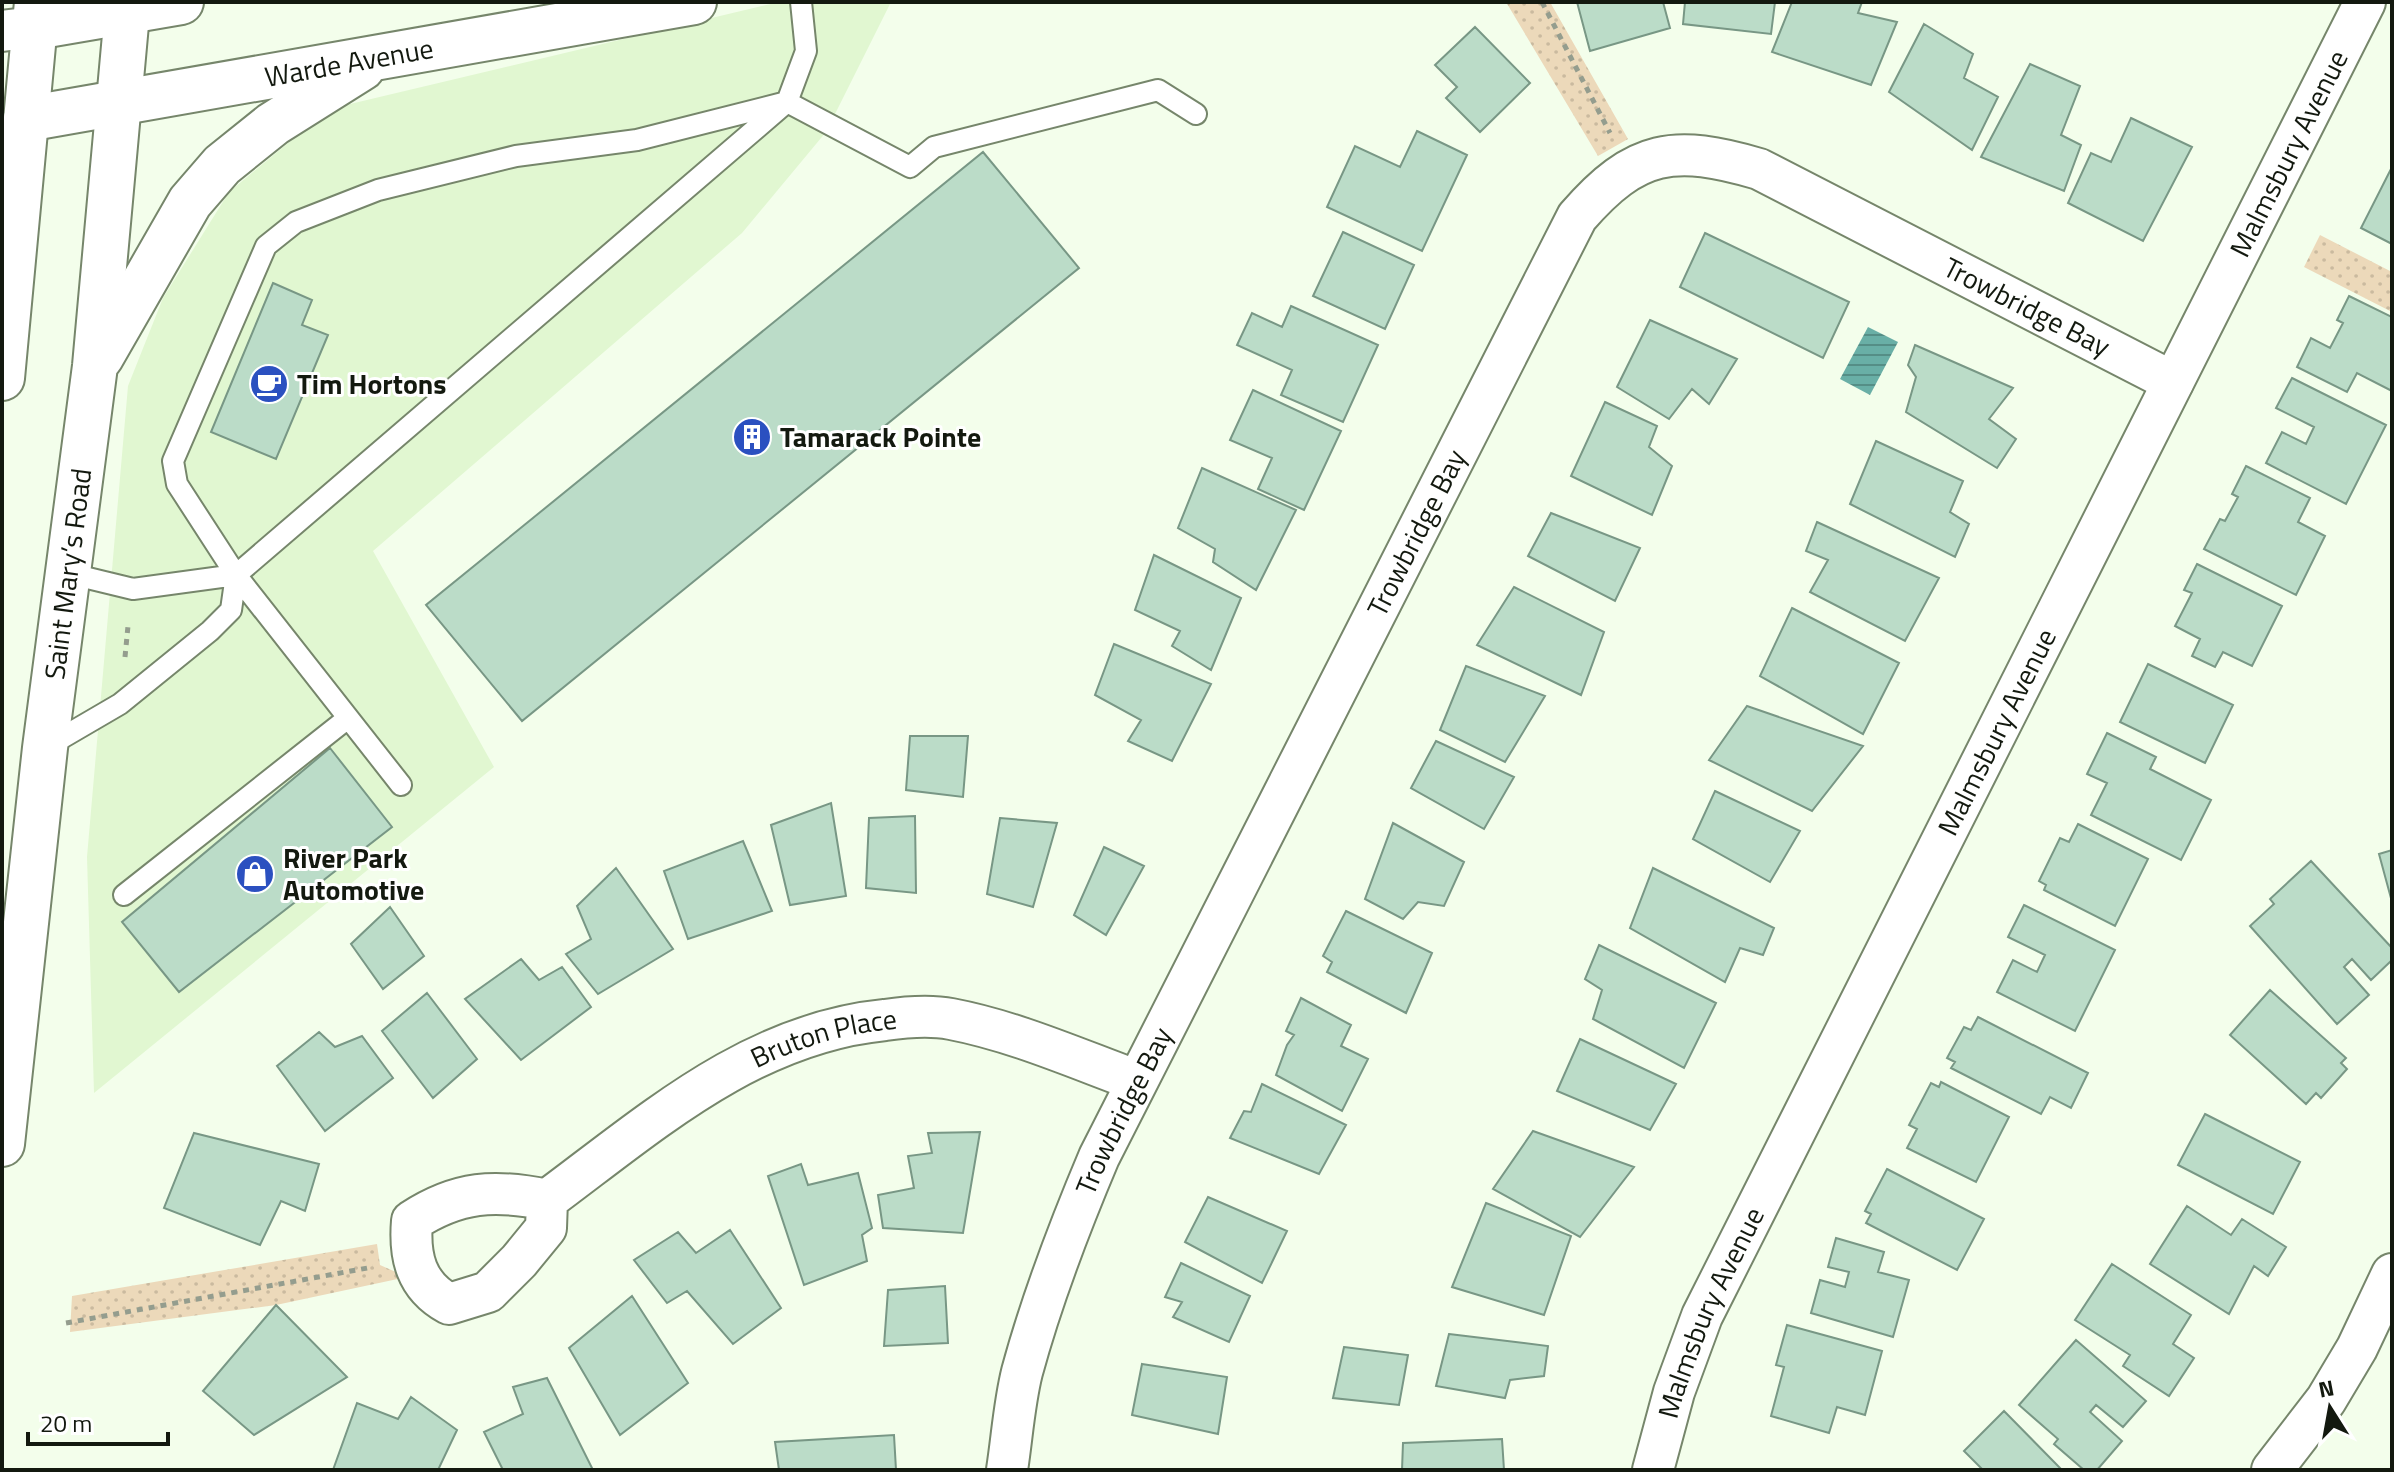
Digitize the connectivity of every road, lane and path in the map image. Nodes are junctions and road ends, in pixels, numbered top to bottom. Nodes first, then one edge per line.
1 (181, 2) edge
2 (694, 2) edge
3 (801, 2) edge
4 (1542, 2) edge
5 (2365, 2) edge
6 (127, 6) edge
7 (25, 20) edge
8 (381, 55) junction
9 (119, 102) junction
10 (787, 102) junction
11 (1196, 114) dead end
12 (14, 121) edge
13 (1632, 166) junction
14 (95, 366) junction
15 (2, 378) edge
16 (2173, 382) junction
17 (67, 573) junction
18 (236, 575) junction
19 (128, 626) dead end
20 (124, 665) dead end
21 (348, 718) junction
22 (45, 748) junction
23 (401, 785) dead end
24 (124, 895) dead end
25 (1135, 1080) junction
26 (2, 1144) edge
27 (547, 1200) junction
28 (413, 1258) junction
29 (2392, 1274) edge
30 (66, 1323) dead end
31 (1007, 1470) edge
32 (1653, 1470) edge
33 (2272, 1470) edge

1 - 6 main road
2 - 8 main road, Warde Avenue
3 - 10 lane
4 - 13 path
5 - 16 street, Malmsbury Avenue
6 - 7 main road
6 - 9 main road, Saint Mary’s Road
7 - 12 main road
8 - 9 main road, Warde Avenue
8 - 14 main road
9 - 12 main road, Warde Avenue
9 - 14 main road, Saint Mary’s Road
10 - 11 lane
10 - 18 lane
10 - 18 lane
12 - 15 main road
13 - 16 street, Trowbridge Bay
13 - 25 street, Trowbridge Bay
14 - 17 main road, Saint Mary’s Road
16 - 32 street, Malmsbury Avenue
17 - 18 lane
17 - 22 main road, Saint Mary’s Road
18 - 21 lane
18 - 22 lane
19 - 20 path
21 - 23 lane
21 - 24 lane
22 - 26 main road, Saint Mary’s Road
25 - 27 street, Bruton Place
25 - 31 street, Trowbridge Bay
27 - 28 street
27 - 28 street
28 - 30 path
29 - 33 street

